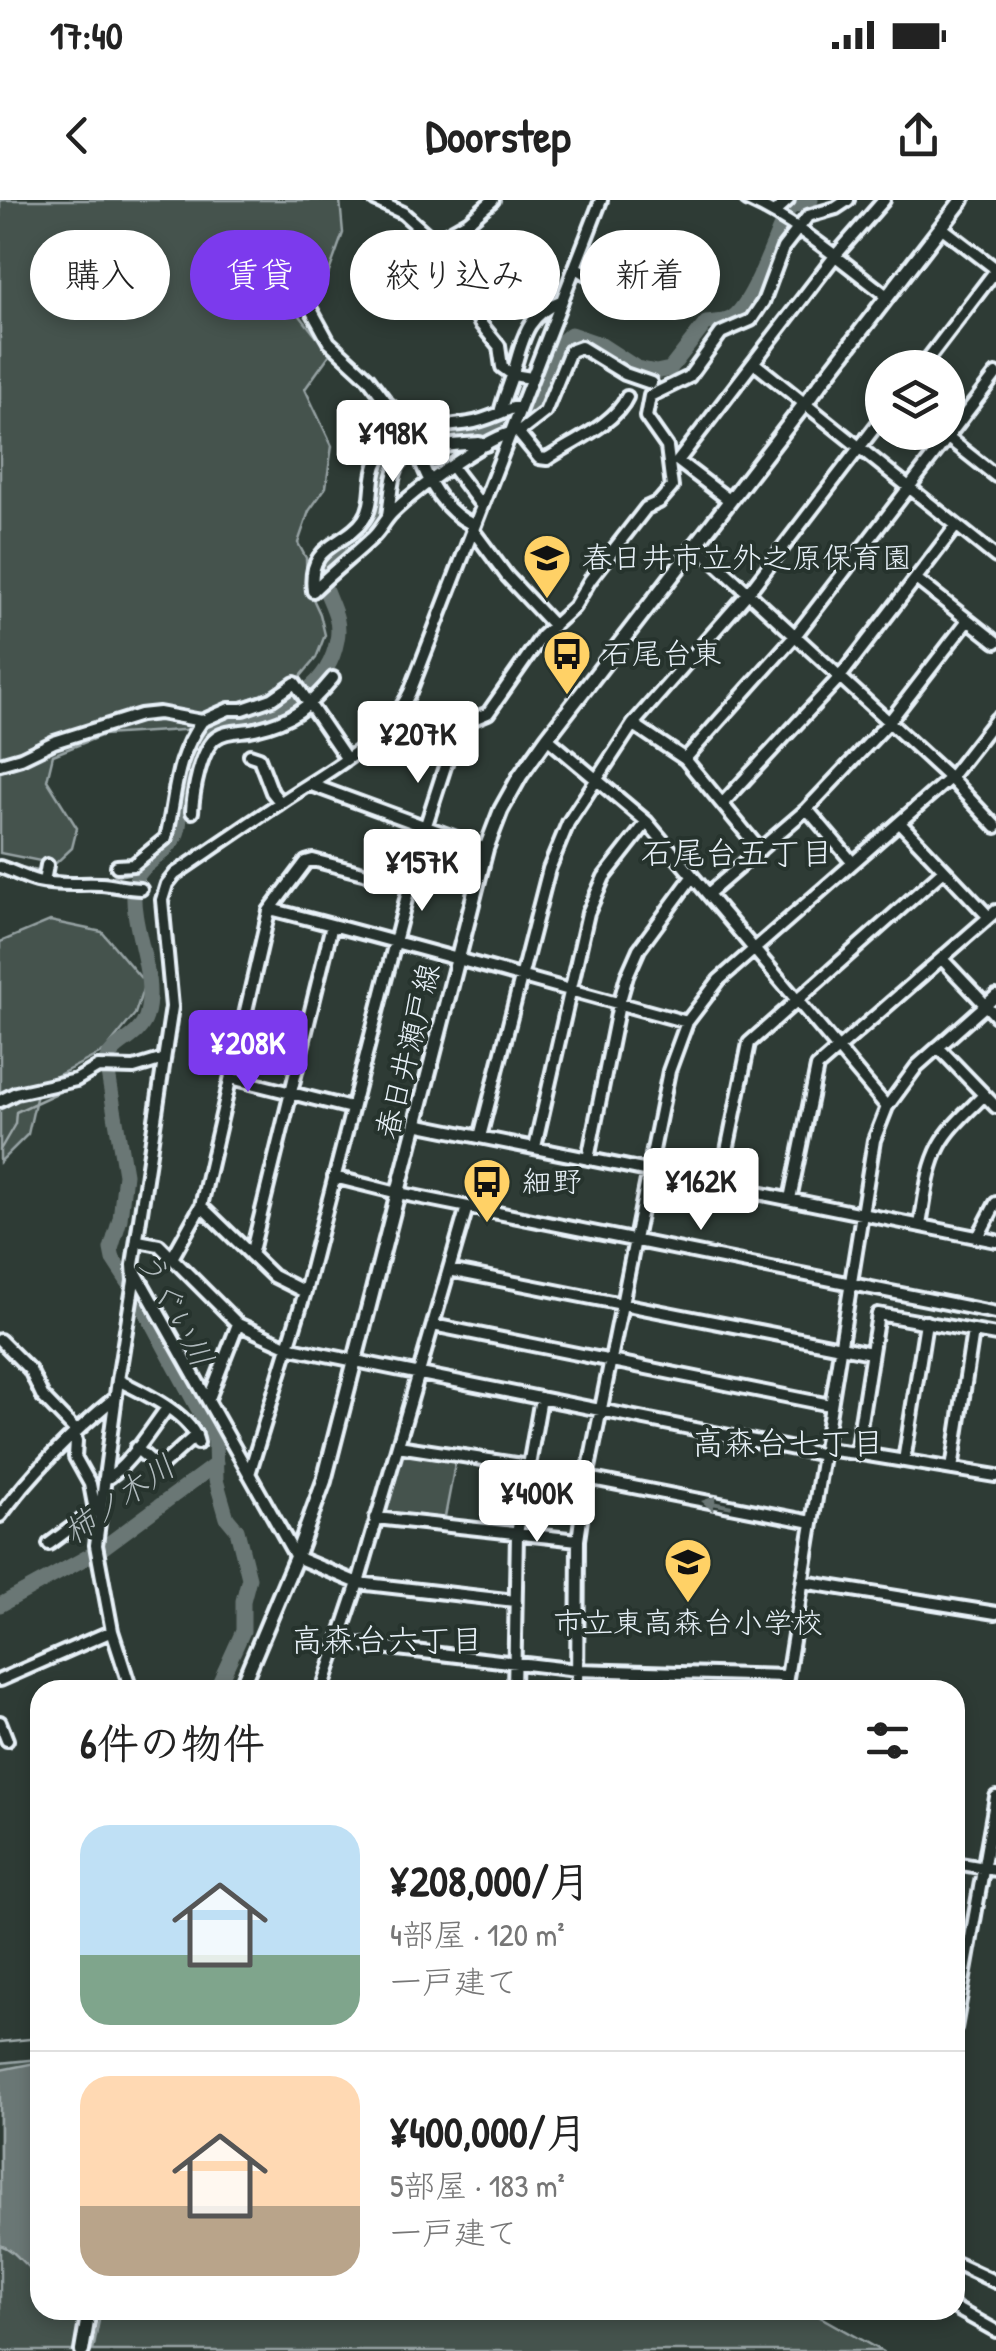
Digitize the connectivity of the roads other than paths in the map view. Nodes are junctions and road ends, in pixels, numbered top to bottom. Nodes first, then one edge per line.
1 (375, 200) edge
2 (493, 200) edge
3 (601, 200) edge
4 (747, 200) edge
5 (788, 200) edge
6 (848, 200) edge
7 (884, 200) edge
8 (962, 200) edge
9 (774, 212) junction
10 (941, 227) junction
11 (798, 228) junction
12 (422, 230) edge
13 (454, 230) edge
14 (835, 256) junction
15 (574, 267) junction
16 (996, 270) edge
17 (580, 271) edge
18 (886, 296) junction
19 (562, 300) junction
20 (317, 320) edge
21 (479, 320) edge
22 (935, 350) edge
23 (754, 362) junction
24 (996, 374) edge
25 (513, 375) junction
26 (531, 377) junction
27 (651, 382) dead end
28 (627, 397) dead end
29 (805, 403) junction
30 (519, 408) junction
31 (500, 412) junction
32 (965, 415) edge
33 (414, 430) junction
34 (513, 430) junction
35 (865, 441) edge
36 (486, 445) junction
37 (860, 448) junction
38 (939, 450) edge
39 (963, 450) edge
40 (416, 453) junction
41 (452, 467) junction
42 (996, 476) edge
43 (429, 482) junction
44 (909, 488) junction
45 (729, 500) junction
46 (481, 505) junction
47 (388, 516) junction
48 (956, 526) junction
49 (473, 527) junction
50 (695, 544) junction
51 (996, 557) edge
52 (916, 580) junction
53 (748, 593) junction
54 (968, 620) junction
55 (554, 626) junction
56 (795, 636) junction
57 (996, 642) edge
58 (840, 677) junction
59 (333, 678) dead end
60 (310, 702) junction
61 (202, 721) junction
62 (889, 722) junction
63 (995, 722) edge
64 (633, 724) junction
65 (386, 728) junction
66 (548, 738) junction
67 (183, 756) junction
68 (250, 756) dead end
69 (346, 758) junction
70 (448, 758) dead end
71 (685, 759) junction
72 (202, 762) junction
73 (0, 764) edge
74 (596, 778) junction
75 (950, 778) junction
76 (309, 784) junction
77 (280, 802) junction
78 (722, 804) junction
79 (806, 810) junction
80 (192, 812) dead end
81 (647, 822) junction
82 (900, 823) junction
83 (996, 827) edge
84 (426, 828) junction
85 (486, 849) junction
86 (760, 850) junction
87 (853, 863) junction
88 (47, 865) dead end
89 (118, 866) dead end
90 (0, 867) edge
91 (944, 870) junction
92 (692, 877) junction
93 (44, 882) junction
94 (141, 889) dead end
95 (708, 894) junction
96 (268, 911) junction
97 (993, 914) edge
98 (332, 925) junction
99 (394, 941) junction
100 (754, 948) junction
101 (942, 959) junction
102 (457, 960) junction
103 (521, 978) junction
104 (570, 991) junction
105 (996, 996) edge
106 (797, 1000) junction
107 (619, 1004) junction
108 (985, 1005) junction
109 (996, 1016) edge
110 (687, 1022) junction
111 (938, 1047) junction
112 (838, 1050) junction
113 (164, 1061) junction
114 (231, 1078) junction
115 (292, 1093) junction
116 (984, 1095) junction
117 (0, 1102) edge
118 (886, 1107) junction
119 (996, 1107) edge
120 (352, 1108) junction
121 (415, 1124) junction
122 (480, 1137) junction
123 (534, 1147) junction
124 (588, 1158) junction
125 (650, 1170) junction
126 (334, 1177) junction
127 (720, 1185) junction
128 (398, 1193) junction
129 (790, 1199) junction
130 (996, 1203) edge
131 (201, 1206) junction
132 (466, 1207) junction
133 (862, 1213) junction
134 (920, 1225) junction
135 (978, 1237) junction
136 (635, 1240) junction
137 (996, 1240) edge
138 (138, 1242) junction
139 (252, 1255) junction
140 (172, 1258) junction
141 (449, 1270) junction
142 (134, 1281) junction
143 (851, 1283) junction
144 (305, 1292) junction
145 (622, 1304) junction
146 (996, 1313) edge
147 (926, 1322) junction
148 (238, 1324) junction
149 (433, 1325) junction
150 (973, 1331) junction
151 (996, 1335) edge
152 (0, 1340) edge
153 (288, 1346) junction
154 (840, 1347) junction
155 (872, 1354) junction
156 (611, 1360) junction
157 (354, 1361) junction
158 (418, 1374) junction
159 (118, 1380) junction
160 (116, 1397) junction
161 (541, 1398) junction
162 (208, 1401) junction
163 (830, 1404) junction
164 (166, 1408) junction
165 (600, 1410) junction
166 (74, 1431) junction
167 (398, 1446) junction
168 (136, 1448) junction
169 (824, 1452) junction
170 (856, 1453) junction
171 (904, 1461) junction
172 (528, 1466) junction
173 (952, 1469) junction
174 (249, 1474) junction
175 (996, 1476) edge
176 (587, 1478) junction
177 (104, 1480) junction
178 (97, 1510) junction
179 (0, 1516) edge
180 (376, 1518) junction
181 (812, 1522) junction
182 (517, 1534) junction
183 (578, 1540) junction
184 (49, 1544) dead end
185 (296, 1558) junction
186 (358, 1582) junction
187 (803, 1582) junction
188 (515, 1601) junction
189 (996, 1614) edge
190 (112, 1631) junction
191 (338, 1642) junction
192 (514, 1662) junction
193 (578, 1670) junction
194 (788, 1676) junction
195 (0, 1680) edge
196 (128, 1680) edge
197 (244, 1680) edge
198 (325, 1680) edge
199 (514, 1680) edge
200 (578, 1680) edge
201 (787, 1680) edge
202 (0, 1722) edge
203 (7, 1740) dead end
204 (996, 1797) edge
205 (965, 1865) edge
206 (990, 1869) edge
207 (965, 1983) edge
208 (965, 2268) edge
209 (996, 2282) edge
210 (965, 2314) edge
211 (87, 2320) edge
212 (996, 2331) edge
213 (82, 2351) edge

1 - 12 street
2 - 13 street
3 - 15 street
4 - 9 street
5 - 9 street
6 - 11 street
7 - 14 street
8 - 10 main road, 春日井瀬戸線
9 - 11 street
10 - 16 street
10 - 18 main road, 春日井瀬戸線
11 - 14 street
11 - 55 street
14 - 18 street
14 - 23 street
15 - 17 street
15 - 19 street
16 - 22 street
18 - 29 main road, 春日井瀬戸線
19 - 25 street
19 - 26 street
20 - 33 street
21 - 25 street
23 - 29 street
23 - 45 street
24 - 32 street
25 - 26 street
25 - 31 street
26 - 30 street
27 - 34 street
28 - 34 street
29 - 37 street
29 - 45 main road, 春日井瀬戸線
30 - 31 street
30 - 34 street
31 - 33 street
33 - 40 street
33 - 47 street
34 - 36 street
34 - 46 street
35 - 37 street
36 - 40 street
36 - 41 street
37 - 44 street
37 - 53 street
38 - 44 street
39 - 42 street
40 - 43 street
40 - 47 street
41 - 43 street
41 - 46 street
43 - 47 street
43 - 49 street
44 - 48 street
44 - 56 street
45 - 50 main road, 春日井瀬戸線
46 - 49 street
48 - 51 street
48 - 52 street
49 - 55 street
49 - 65 street
50 - 53 street
50 - 66 main road, 春日井瀬戸線
52 - 54 street
52 - 58 street
53 - 56 street
53 - 64 street
54 - 57 street
54 - 62 street
55 - 65 street
56 - 58 street
56 - 71 street
58 - 62 street
58 - 78 street
59 - 60 street
60 - 61 street
60 - 69 street
60 - 72 street
61 - 67 street
61 - 73 street
62 - 75 street
62 - 79 street
63 - 75 street
64 - 71 street
64 - 74 street
65 - 69 street
66 - 74 street
66 - 85 main road, 春日井瀬戸線
67 - 72 street
67 - 89 street
68 - 77 street
69 - 76 street
70 - 84 street
71 - 78 street
72 - 80 street
74 - 81 street
74 - 103 street
75 - 82 street
75 - 83 street
76 - 77 street
76 - 84 street
77 - 113 street
78 - 86 street
79 - 86 street
79 - 87 street
81 - 92 street
81 - 104 street
82 - 87 street
82 - 91 street
84 - 85 street
85 - 102 main road, 春日井瀬戸線
86 - 95 street
87 - 100 street
88 - 93 street
90 - 93 street
91 - 97 street
91 - 106 street
92 - 95 street
92 - 107 street
93 - 94 street
95 - 100 street
96 - 98 street
96 - 99 street
96 - 114 street
97 - 101 street
98 - 99 street
98 - 115 street
99 - 102 street
99 - 120 street
100 - 106 street
100 - 110 street
101 - 108 street
101 - 112 street
102 - 103 street
102 - 121 main road, 春日井瀬戸線
103 - 104 street
103 - 122 street
104 - 107 street
104 - 123 street
105 - 108 street
106 - 112 street
106 - 127 street
107 - 110 street
107 - 124 street
108 - 109 street
108 - 111 street
110 - 125 street
111 - 116 street
111 - 118 street
112 - 118 street
112 - 129 street
113 - 117 street
113 - 138 street
114 - 115 street
114 - 131 street
115 - 120 street
115 - 139 street
116 - 119 street
116 - 134 street
118 - 133 street
120 - 126 street
121 - 122 street
121 - 128 main road, 春日井瀬戸線
122 - 123 street
123 - 124 street
124 - 125 street
125 - 127 street
125 - 136 street
126 - 128 street
126 - 144 street
127 - 129 street
128 - 132 street
128 - 157 main road, 春日井瀬戸線
129 - 133 street
130 - 135 street
131 - 139 street
131 - 140 street
132 - 136 street
132 - 141 street
133 - 134 street
133 - 143 street
134 - 135 street
135 - 137 street
136 - 143 street
136 - 145 street
138 - 140 street
138 - 142 street
139 - 144 street
140 - 148 street
141 - 145 street
141 - 149 street
142 - 159 street
142 - 162 street
143 - 146 street
143 - 154 street
144 - 153 street
145 - 154 street
145 - 156 street
147 - 150 street
147 - 155 street
147 - 171 street
148 - 153 street
148 - 162 street
149 - 156 street
149 - 158 street
150 - 151 street
150 - 173 street
152 - 166 street
153 - 157 street
153 - 174 street
154 - 155 street
154 - 163 street
155 - 170 street
156 - 163 street
156 - 165 street
157 - 158 street
157 - 185 main road, 春日井瀬戸線
158 - 161 street
158 - 167 street
159 - 160 street
159 - 164 street
160 - 166 street
160 - 177 street
161 - 165 street
161 - 172 street
162 - 174 street
163 - 169 street
164 - 168 street
164 - 168 street
165 - 169 street
165 - 176 street
166 - 178 street
166 - 179 street
167 - 172 street
167 - 180 street
168 - 177 street
169 - 170 street
169 - 181 street
170 - 171 street
171 - 173 street
172 - 182 street
173 - 175 street
174 - 185 street
181 -> 176 street
176 - 183 street
177 - 178 street
178 - 184 street
178 - 190 street
180 - 182 street
180 - 186 street
181 - 187 street
182 - 183 street
182 - 188 street
183 - 193 street
185 - 186 street
185 - 197 main road, 春日井瀬戸線
186 - 188 street
186 - 191 street
187 - 189 street
187 - 194 street
188 - 192 street
190 - 195 street
190 - 196 street
191 - 192 street
191 - 198 street
192 - 193 street
192 - 199 street
193 - 194 street
193 - 200 street
194 - 201 street
202 - 203 street
204 - 206 street
205 - 206 street
206 - 207 street
208 - 209 street
210 - 212 street
211 - 213 main road

